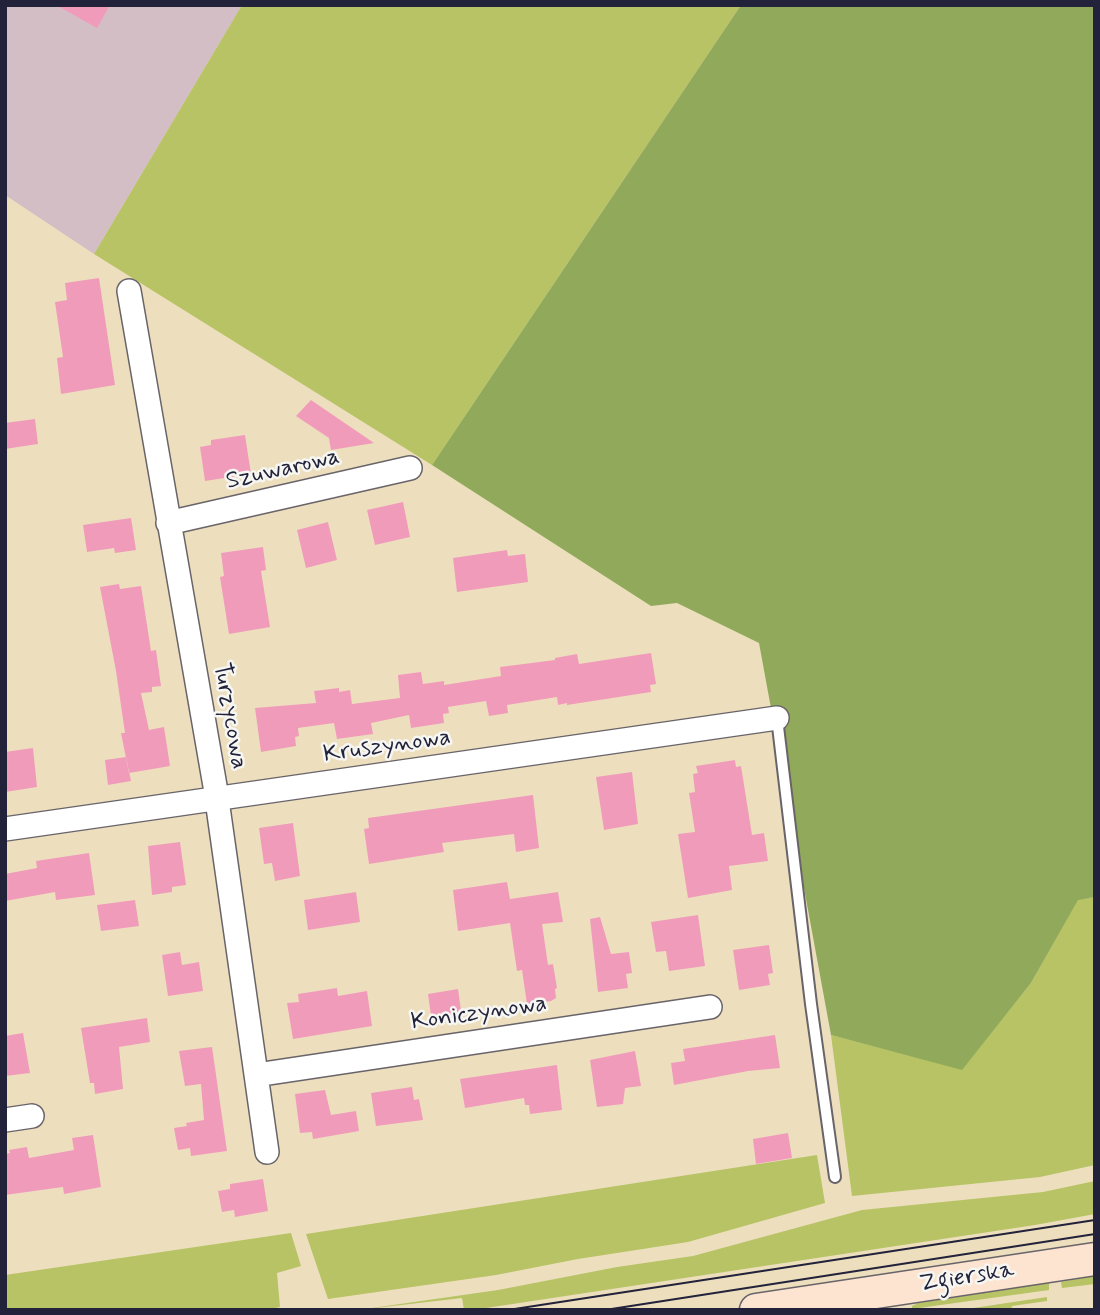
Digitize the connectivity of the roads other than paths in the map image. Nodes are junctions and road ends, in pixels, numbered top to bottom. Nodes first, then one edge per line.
1 (128, 291) dead end
2 (410, 468) dead end
3 (168, 523) junction
4 (776, 718) joint
5 (216, 797) junction
6 (5, 829) edge
7 (710, 1007) dead end
8 (256, 1075) junction
9 (32, 1116) dead end
10 (5, 1120) edge
11 (267, 1152) dead end
12 (835, 1177) dead end
13 (1095, 1259) edge
14 (890, 1300) edge
15 (756, 1310) edge

1 - 3 street, Turzycowa
2 - 3 street, Szuwarowa
3 - 5 street, Turzycowa
4 - 5 street, Kruszynowa
4 - 12 lane
5 - 6 street, Kruszynowa
5 - 8 street, Turzycowa
7 - 8 street, Koniczynowa
8 - 11 street, Turzycowa
9 - 10 street
13 - 14 main road, Zgierska
14 - 15 main road, Zgierska

